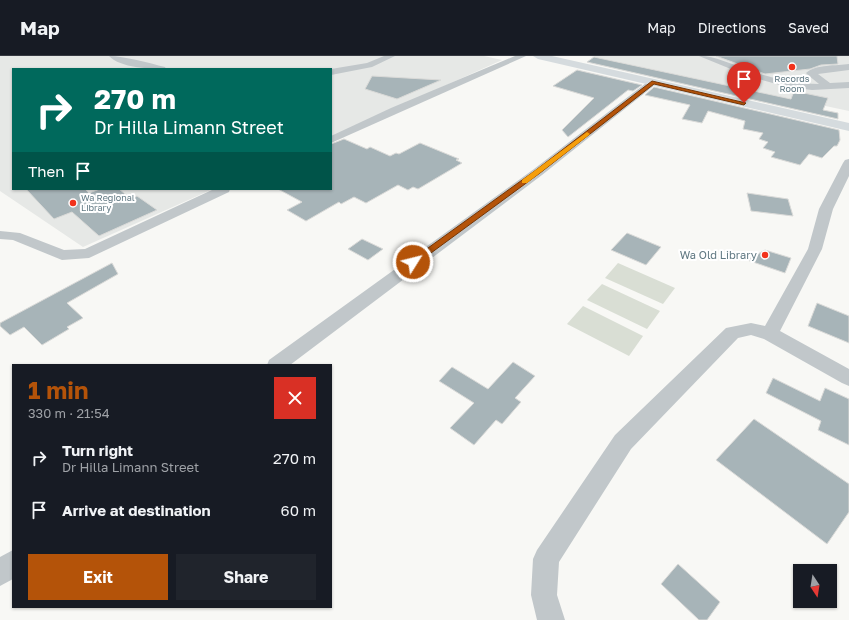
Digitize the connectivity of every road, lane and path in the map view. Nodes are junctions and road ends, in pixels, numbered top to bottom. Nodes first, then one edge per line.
1 (113, 56) edge
2 (391, 56) edge
3 (522, 56) edge
4 (538, 56) edge
5 (703, 56) edge
6 (849, 67) edge
7 (157, 68) edge
8 (838, 68) junction
9 (332, 72) edge
10 (849, 74) edge
11 (653, 82) junction
12 (849, 85) edge
13 (827, 86) junction
14 (849, 127) edge
15 (332, 140) edge
16 (849, 162) edge
17 (222, 190) edge
18 (0, 235) edge
19 (770, 334) junction
20 (277, 364) edge
21 (849, 378) edge
22 (12, 564) edge
23 (0, 573) edge
24 (551, 620) edge

1 - 7 street
2 - 9 street
3 - 15 street
4 - 11 highway
5 - 13 street
6 - 8 street
8 - 10 street
8 - 13 street
11 - 14 highway
11 - 20 street
12 - 13 street
16 - 19 street
17 - 18 street
19 - 21 street
19 - 24 street
22 - 23 street

